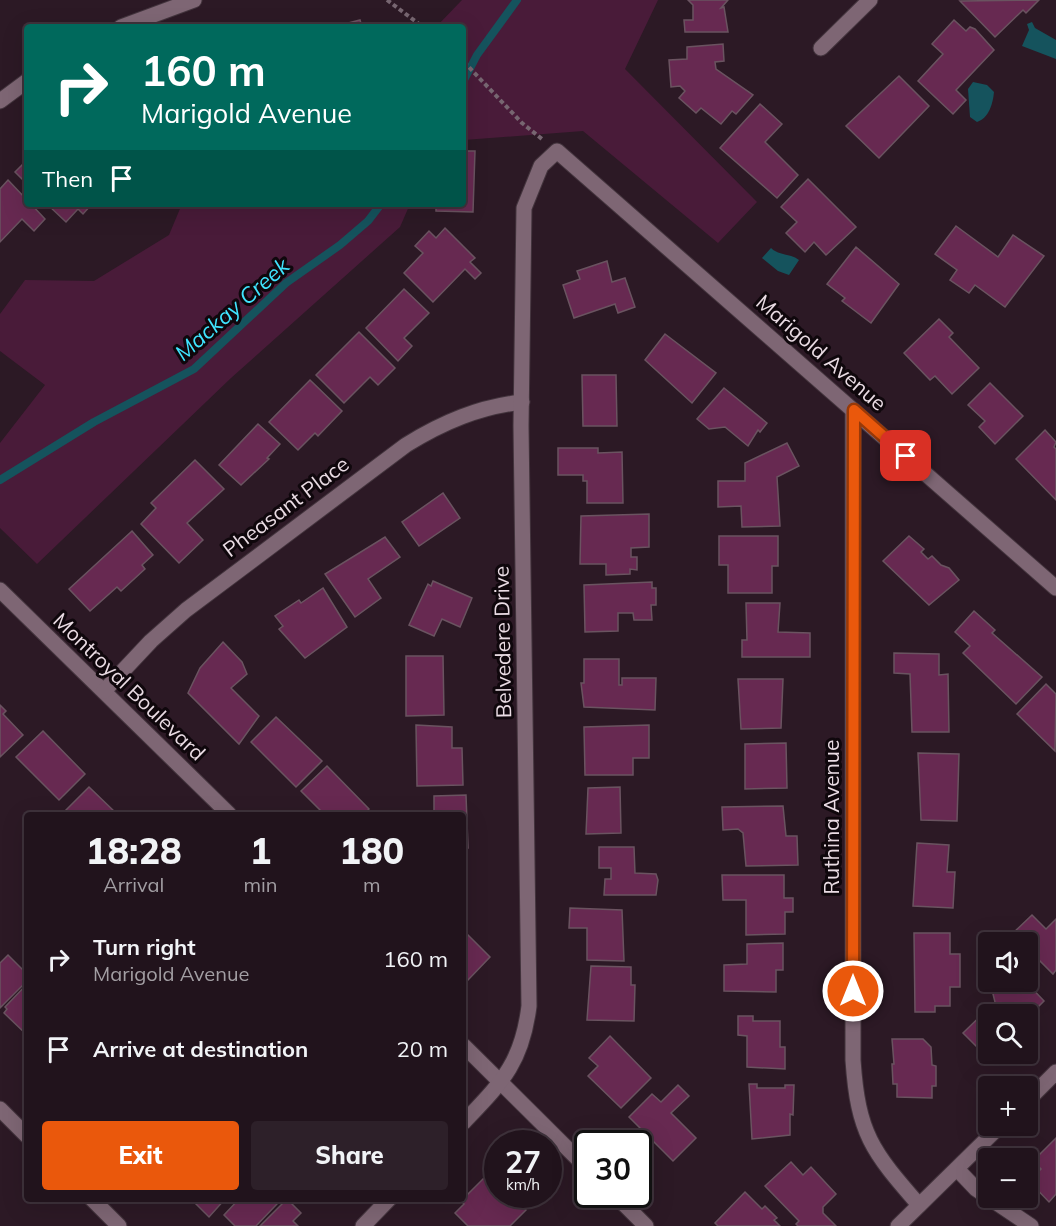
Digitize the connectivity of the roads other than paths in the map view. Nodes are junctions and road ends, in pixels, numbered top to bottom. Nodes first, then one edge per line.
1 (194, 0) edge
2 (870, 0) edge
3 (129, 24) edge
4 (821, 48) dead end
5 (24, 83) edge
6 (0, 101) edge
7 (558, 151) joint
8 (522, 402) junction
9 (854, 410) junction
10 (1053, 578) edge
11 (0, 590) edge
12 (104, 691) junction
13 (227, 812) edge
14 (466, 1048) edge
15 (1056, 1072) edge
16 (500, 1083) junction
17 (1038, 1090) edge
18 (0, 1109) edge
19 (466, 1120) edge
20 (24, 1133) edge
21 (990, 1136) edge
22 (574, 1155) edge
23 (957, 1169) junction
24 (95, 1202) edge
25 (386, 1202) edge
26 (919, 1205) junction
27 (628, 1208) edge
28 (119, 1226) edge
29 (363, 1226) edge
30 (646, 1226) edge
31 (898, 1226) edge
32 (1030, 1226) edge

1 - 3 street
2 - 4 street
5 - 6 street
7 - 8 street, Belvedere Drive
7 - 9 street, Marigold Avenue
8 - 12 street, Pheasant Place
8 - 16 street, Belvedere Drive
9 - 10 street, Marigold Avenue
9 - 26 street, Ruthina Avenue
11 - 12 street, Montroyal Boulevard
12 - 13 street, Montroyal Boulevard
14 - 16 street
15 - 17 street
16 - 19 street, Belvedere Drive
16 - 22 street
18 - 20 street
21 - 23 street
23 - 26 street
23 - 32 street
24 - 28 street
25 - 29 street
26 - 31 street
27 - 30 street

